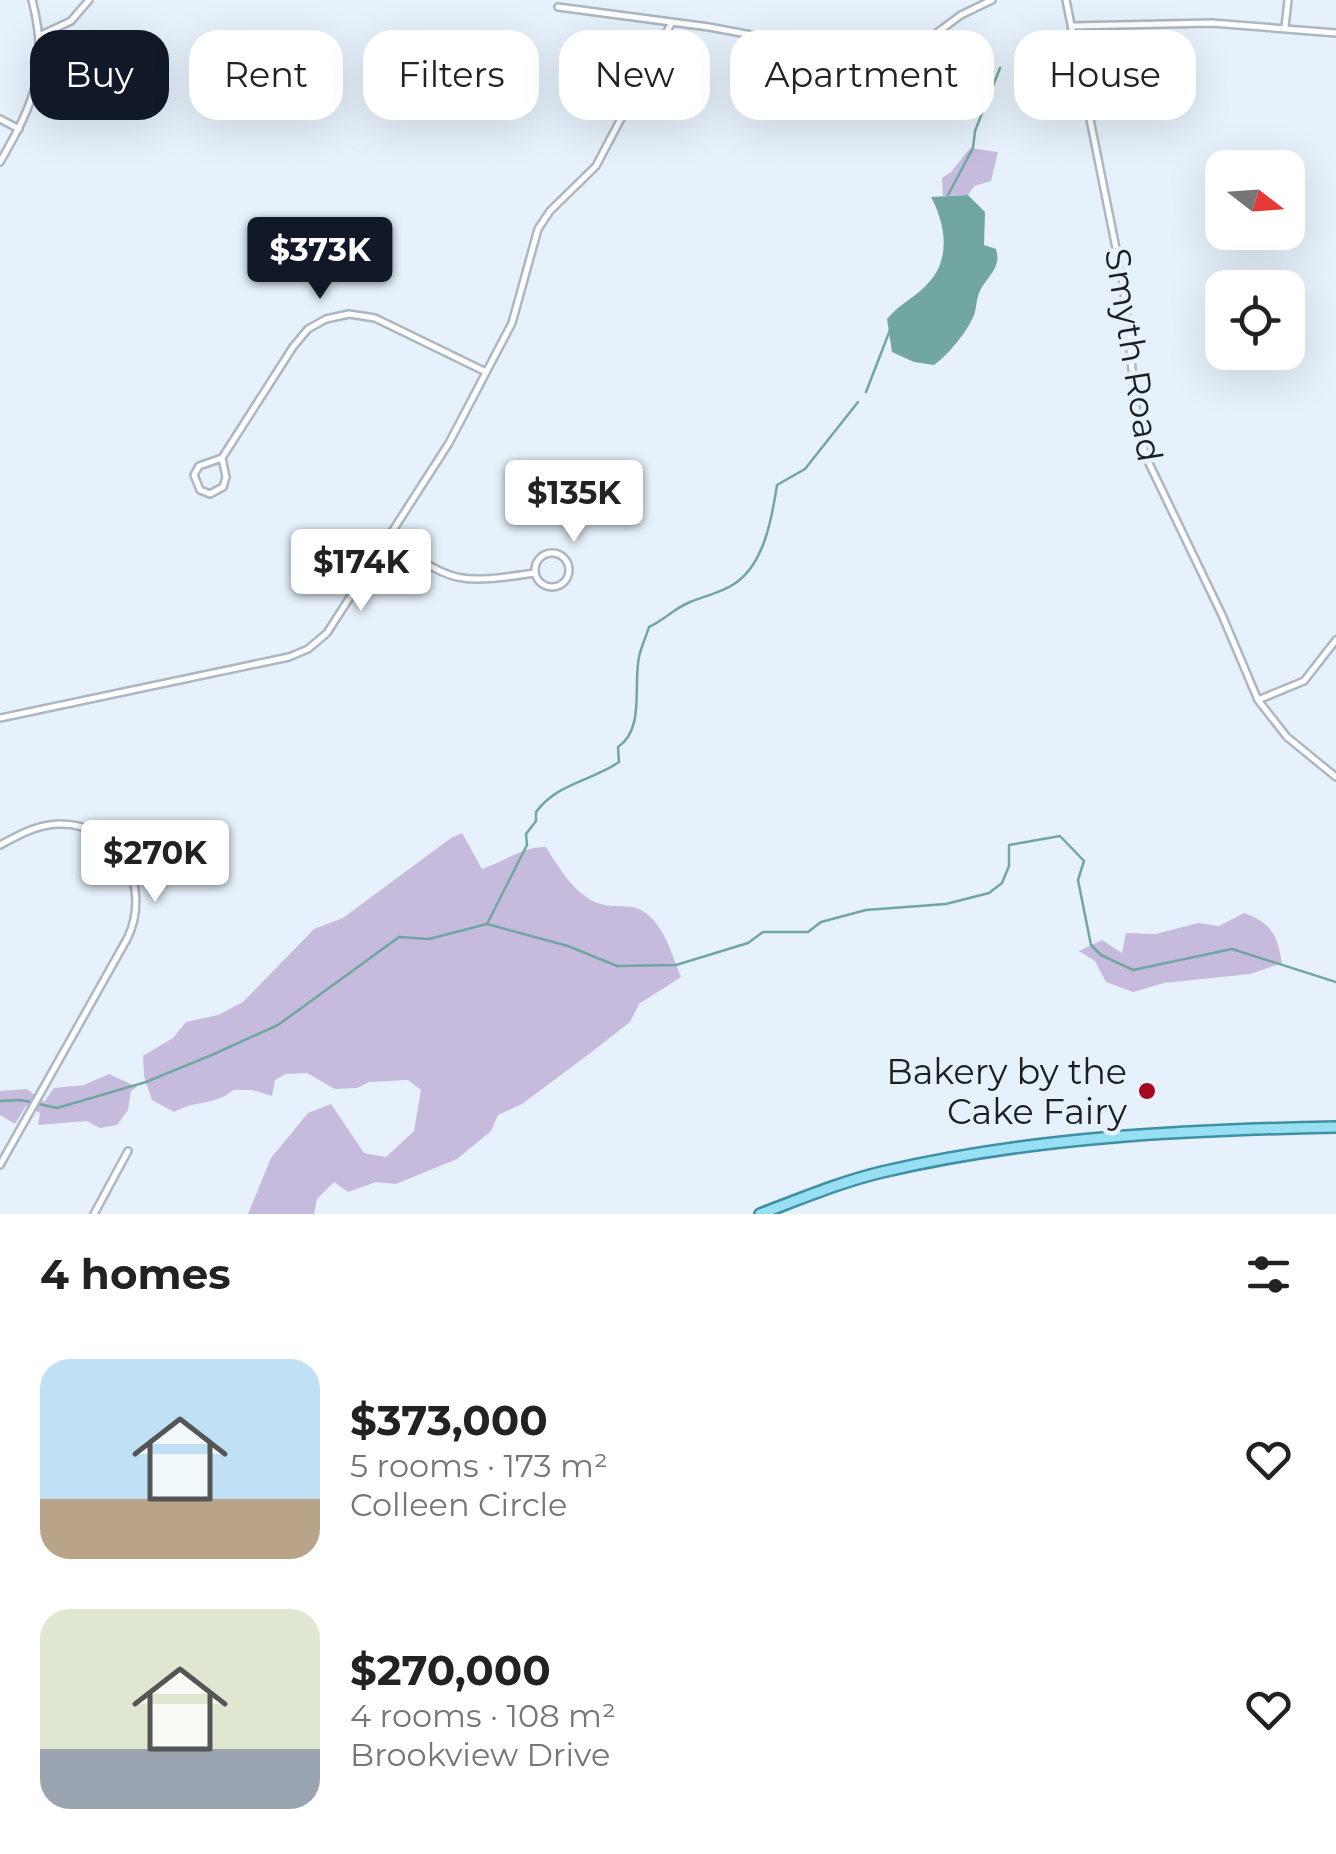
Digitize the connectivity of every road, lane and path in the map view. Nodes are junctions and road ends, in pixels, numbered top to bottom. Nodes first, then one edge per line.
1 (32, 0) edge
2 (89, 0) edge
3 (992, 0) edge
4 (1066, 0) edge
5 (1288, 0) edge
6 (558, 7) dead end
7 (672, 22) junction
8 (1070, 26) junction
9 (1284, 28) junction
10 (40, 30) edge
11 (52, 30) edge
12 (1336, 34) edge
13 (30, 101) edge
14 (0, 119) edge
15 (19, 130) junction
16 (0, 162) edge
17 (486, 372) junction
18 (222, 458) junction
19 (387, 540) junction
20 (535, 573) junction
21 (1336, 640) edge
22 (1258, 700) junction
23 (0, 718) edge
24 (1336, 777) edge
25 (0, 845) edge
26 (1336, 1127) edge
27 (128, 1151) dead end
28 (0, 1164) edge
29 (94, 1214) edge
30 (760, 1214) edge

1 - 10 street
2 - 11 street
3 - 7 street
4 - 8 street, Smyth Road
5 - 9 street
6 - 7 street
7 - 17 street
8 - 9 street
8 - 22 street, Smyth Road
9 - 12 street
13 - 15 street
14 - 15 street
15 - 16 street
17 - 18 street
17 - 19 street
18 - 18 street
19 - 20 street
19 - 23 street
20 - 20 street
21 - 22 street
22 - 24 street, Smyth Road
25 - 28 street
26 - 30 main road
27 - 29 street

